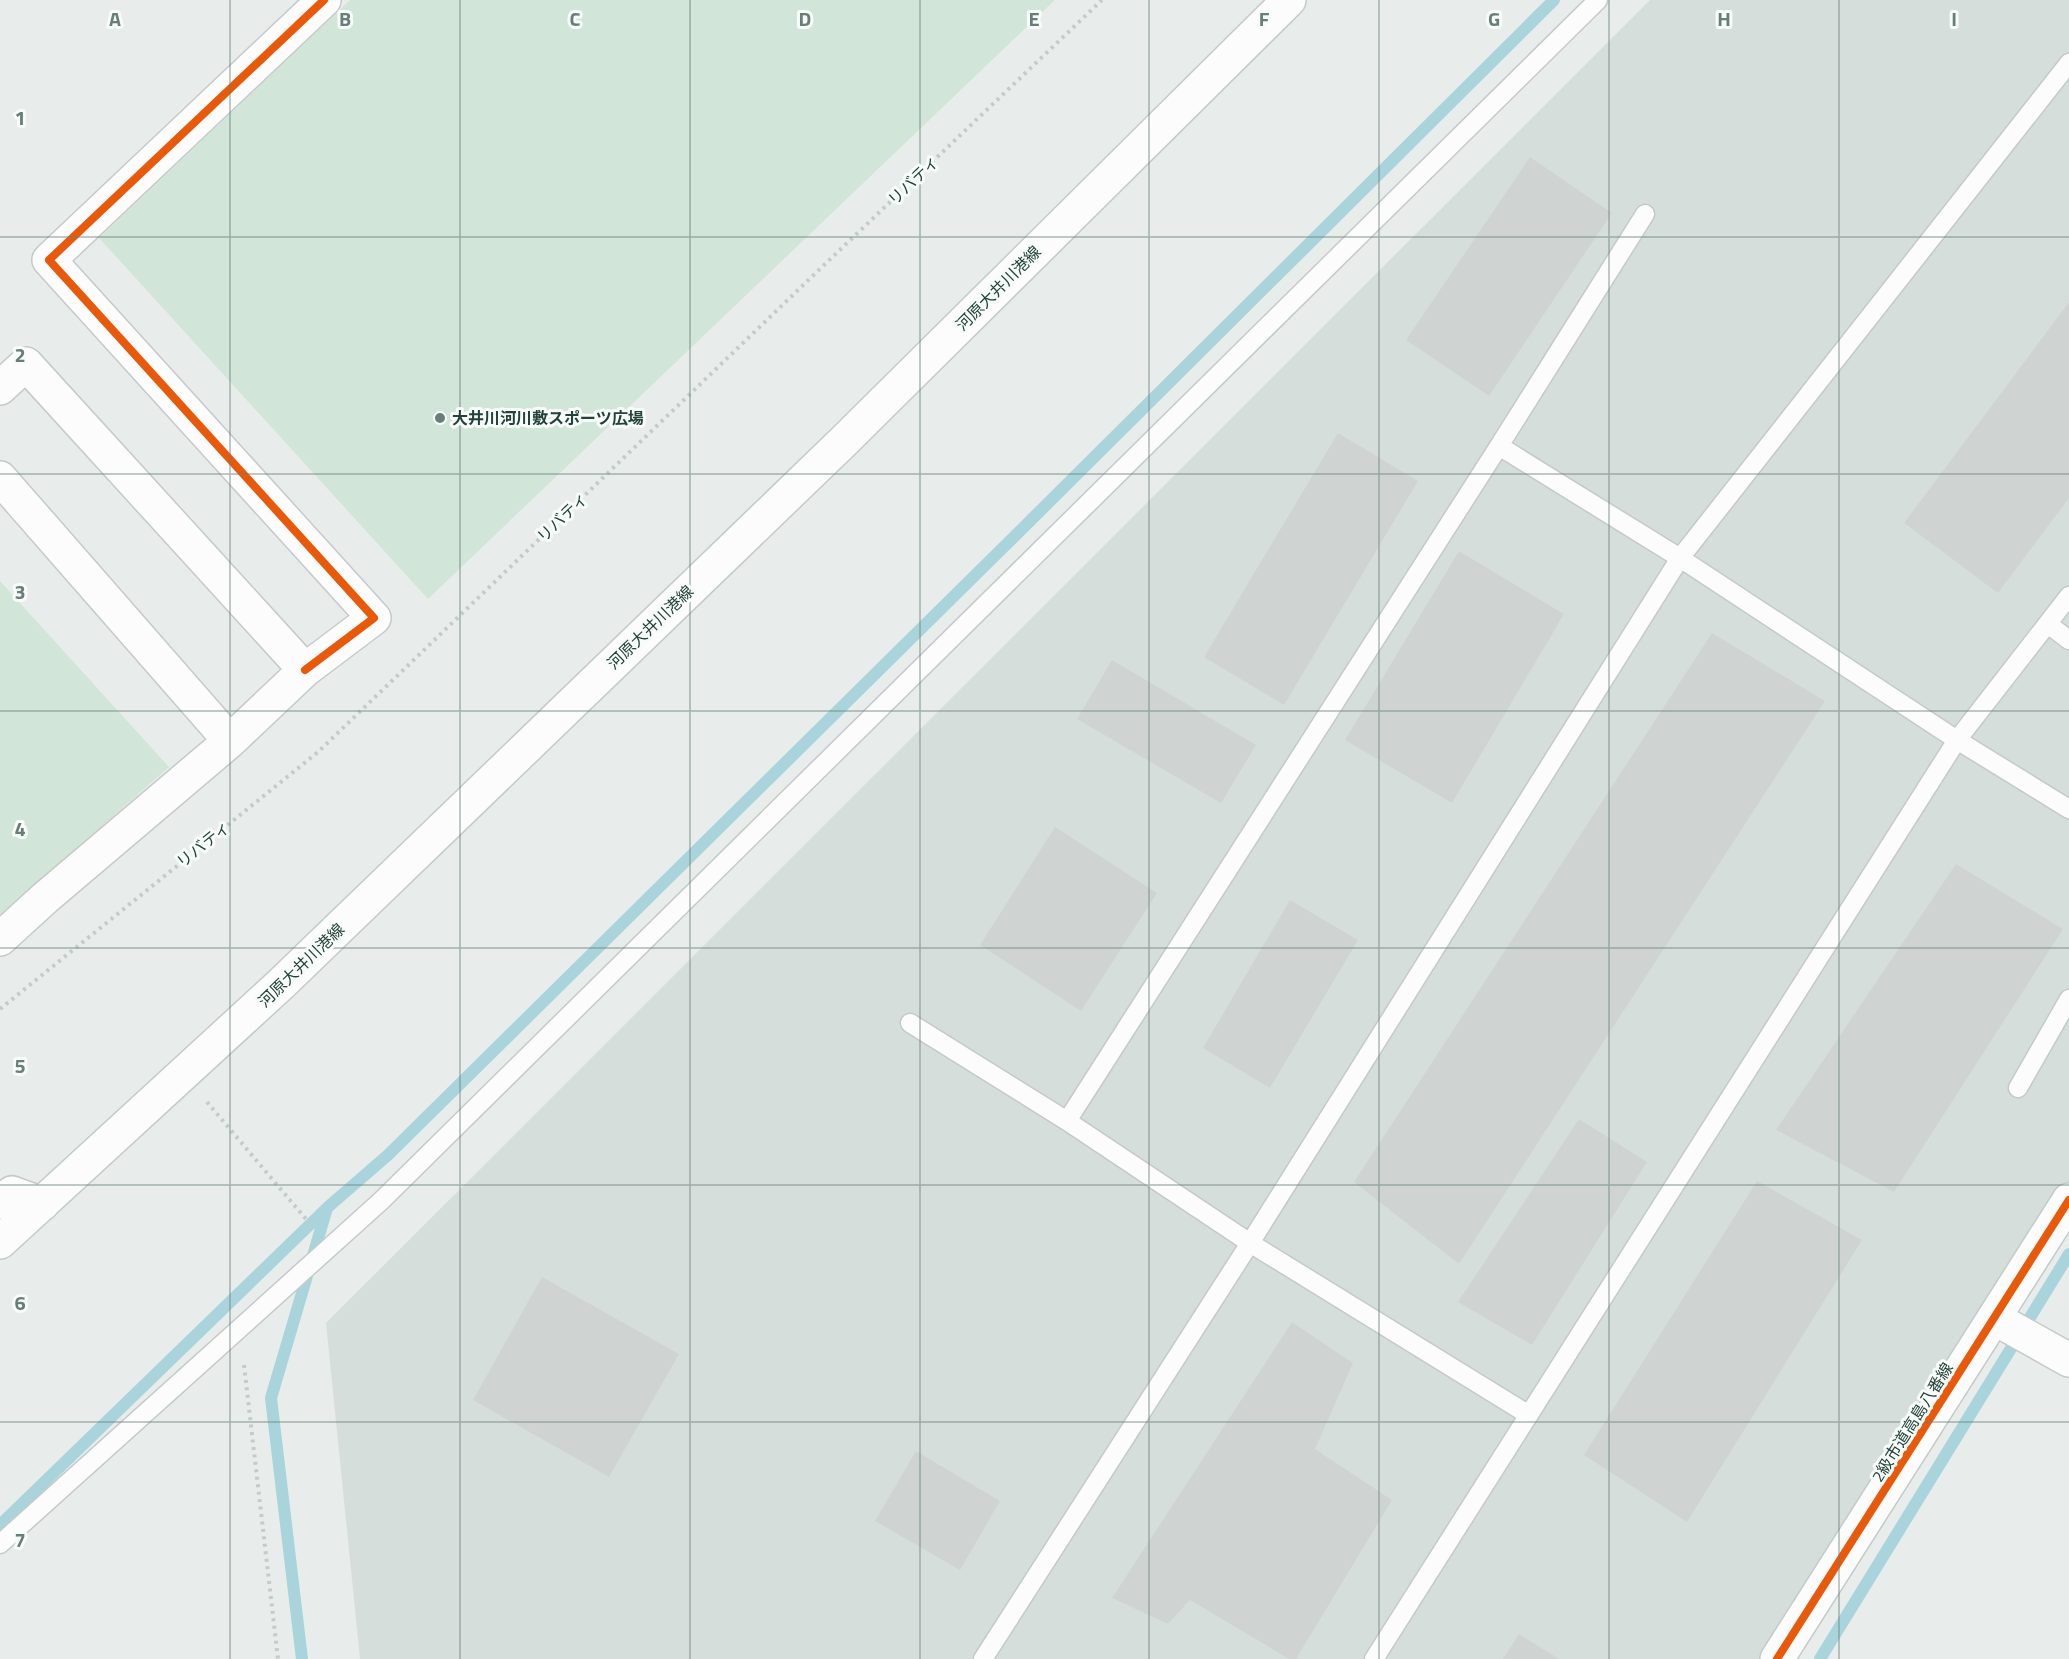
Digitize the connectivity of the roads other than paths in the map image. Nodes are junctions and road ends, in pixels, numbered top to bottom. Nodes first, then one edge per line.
1 (324, 0) edge
2 (1288, 0) edge
3 (1598, 0) edge
4 (2069, 63) edge
5 (1646, 214) dead end
6 (0, 388) edge
7 (1500, 446) junction
8 (0, 478) edge
9 (1680, 558) junction
10 (2069, 596) edge
11 (2048, 624) junction
12 (2069, 640) edge
13 (305, 670) junction
14 (1957, 740) junction
15 (230, 741) junction
16 (2069, 809) edge
17 (0, 939) edge
18 (2069, 999) edge
19 (910, 1023) dead end
20 (2018, 1088) dead end
21 (1067, 1122) junction
22 (2069, 1200) edge
23 (0, 1202) edge
24 (42, 1204) junction
25 (0, 1242) edge
26 (1250, 1243) junction
27 (1994, 1318) junction
28 (2069, 1360) edge
29 (1528, 1415) junction
30 (0, 1544) edge
31 (983, 1659) edge
32 (1374, 1659) edge
33 (1777, 1659) edge

1 - 13 street
2 - 24 street, 河原大井川港線
3 - 30 lane
4 - 9 lane
5 - 7 lane
6 - 13 street
7 - 9 lane
7 - 21 lane
8 - 15 street
9 - 14 lane
9 - 26 lane
10 - 11 lane
11 - 12 lane
11 - 14 lane
13 - 15 street
14 - 16 lane
14 - 29 lane
15 - 17 street
18 - 20 lane
19 - 21 lane
21 - 26 lane
22 - 27 street, 2級市道高島八番線
23 - 24 street
24 - 25 street, 河原大井川港線
26 - 29 lane
26 - 31 lane
27 - 28 street
27 - 33 street, 2級市道高島八番線
29 - 32 lane

